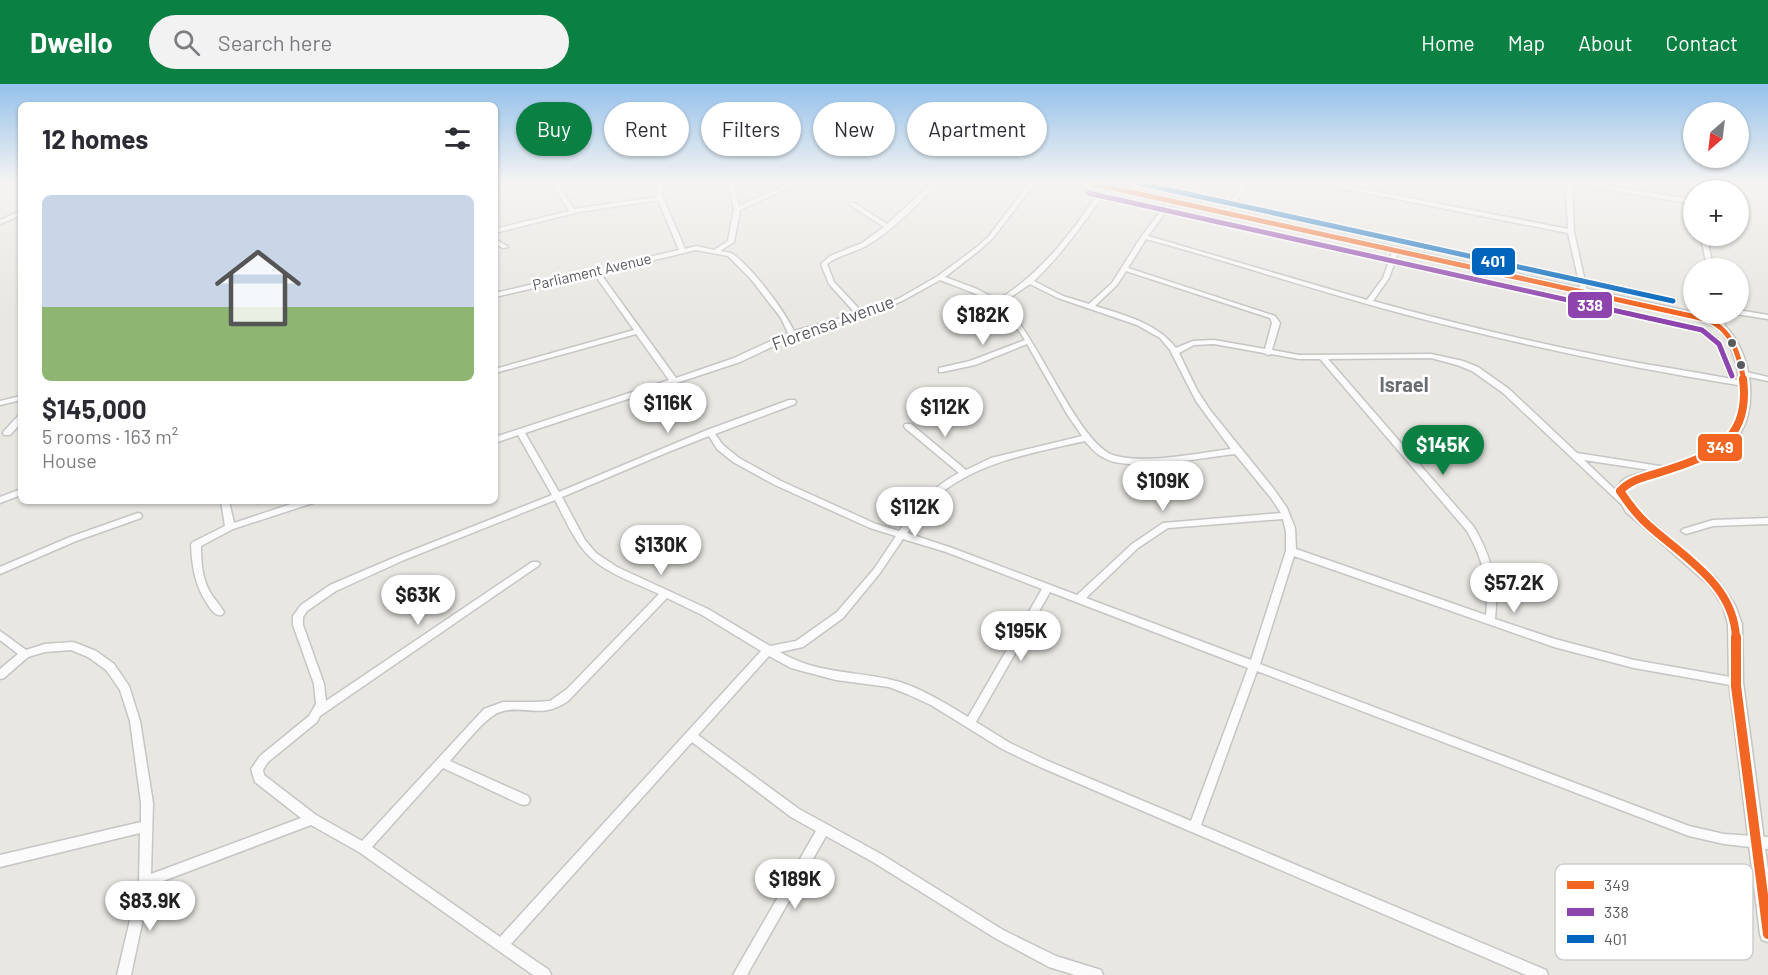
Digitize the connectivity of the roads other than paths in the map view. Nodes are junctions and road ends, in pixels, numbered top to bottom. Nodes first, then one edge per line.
1 (521, 225) edge
2 (671, 225) edge
3 (734, 225) edge
4 (884, 225) edge
5 (891, 225) edge
6 (1000, 225) edge
7 (1080, 225) edge
8 (1153, 225) edge
9 (1279, 225) edge
10 (1534, 225) edge
11 (1571, 225) edge
12 (888, 227) junction
13 (498, 230) edge
14 (1571, 232) junction
15 (1144, 237) junction
16 (498, 243) edge
17 (505, 247) dead end
18 (682, 250) junction
19 (717, 250) junction
20 (1396, 250) junction
21 (1126, 269) junction
22 (596, 272) junction
23 (940, 277) junction
24 (1031, 282) junction
25 (1584, 291) junction
26 (498, 294) edge
27 (1369, 302) junction
28 (997, 303) junction
29 (1092, 305) junction
30 (1749, 314) edge
31 (861, 315) junction
32 (1768, 317) edge
33 (1721, 324) edge
34 (1722, 328) junction
35 (638, 331) junction
36 (792, 334) junction
37 (1029, 341) junction
38 (1177, 351) junction
39 (1268, 353) junction
40 (1324, 359) junction
41 (498, 369) edge
42 (942, 370) dead end
43 (1743, 379) junction
44 (1768, 379) edge
45 (674, 381) junction
46 (18, 399) edge
47 (792, 402) dead end
48 (0, 403) edge
49 (18, 421) edge
50 (908, 426) dead end
51 (520, 432) junction
52 (710, 432) junction
53 (7, 433) dead end
54 (1086, 438) junction
55 (498, 439) edge
56 (1237, 451) junction
57 (1577, 456) junction
58 (1663, 469) junction
59 (964, 473) junction
60 (18, 493) edge
61 (557, 496) junction
62 (0, 500) edge
63 (1624, 502) junction
64 (226, 504) edge
65 (301, 504) edge
66 (138, 516) dead end
67 (1286, 516) junction
68 (1768, 521) edge
69 (231, 527) junction
70 (1686, 531) dead end
71 (900, 535) junction
72 (1291, 551) junction
73 (535, 564) dead end
74 (0, 570) edge
75 (1047, 588) junction
76 (666, 593) junction
77 (1078, 600) junction
78 (219, 612) dead end
79 (1490, 621) junction
80 (0, 635) edge
81 (767, 651) junction
82 (25, 654) junction
83 (1254, 667) junction
84 (0, 675) edge
85 (1736, 682) junction
86 (319, 712) junction
87 (970, 723) junction
88 (692, 736) junction
89 (441, 762) junction
90 (524, 800) dead end
91 (312, 819) junction
92 (145, 826) junction
93 (1195, 826) junction
94 (823, 830) junction
95 (1761, 842) edge
96 (363, 848) junction
97 (0, 861) edge
98 (145, 882) junction
99 (1768, 934) edge
100 (502, 944) junction
101 (124, 975) edge
102 (544, 975) edge
103 (740, 975) edge
104 (1096, 975) edge
105 (1542, 975) edge

1 - 13 street
2 - 18 street
3 - 19 street
4 - 12 street
5 - 12 street
6 - 23 street, Florensa Avenue
7 - 24 street
8 - 15 street
9 - 20 street
10 - 14 street
11 - 14 street
12 - 31 street
14 - 25 street
15 - 21 street
15 - 27 street
16 - 17 street
18 - 19 street, Parliament Avenue
18 - 22 street, Parliament Avenue
19 - 36 street
20 - 25 street
20 - 27 street
21 - 29 street
21 - 39 street
22 - 26 street, Parliament Avenue
22 - 35 street
23 - 28 street
23 - 31 street, Florensa Avenue
24 - 28 street
24 - 29 street
25 - 34 street
27 - 43 street
28 - 37 street
29 - 38 street
30 - 32 street
31 - 36 street, Florensa Avenue
33 - 34 street
34 - 43 street
35 - 41 street
35 - 45 street
36 - 45 street, Florensa Avenue
37 - 42 street
37 - 54 street
38 - 39 street
38 - 56 street
39 - 40 street
40 - 57 street
40 - 79 street
43 - 44 street
43 - 58 street
45 - 51 street, Florensa Avenue
46 - 48 street
47 - 52 street
49 - 53 street
50 - 59 street
51 - 55 street, Florensa Avenue
51 - 61 street
52 - 61 street
52 - 71 street
54 - 56 street
54 - 59 street
56 - 67 street
57 - 58 street
57 - 63 street
58 - 63 street
59 - 71 street
60 - 62 street
61 - 76 street
61 - 86 street
63 - 85 street
64 - 69 street
65 - 69 street
66 - 74 street
67 - 72 street
67 - 77 street
68 - 70 street
69 - 78 street
71 - 75 street
71 - 81 street
72 - 79 street
72 - 83 street
73 - 86 street
75 - 77 street
75 - 87 street
76 - 81 street
76 - 89 street
77 - 83 street
79 - 85 street
80 - 82 street
81 - 87 street
81 - 88 street
82 - 84 street
82 - 92 street
83 - 93 street
83 - 95 street
85 - 95 street
86 - 91 street
87 - 93 street
88 - 94 street
88 - 100 street
89 - 90 street
89 - 96 street
91 - 96 street
91 - 98 street
92 - 97 street
92 - 98 street
93 - 105 street
94 - 103 street
94 - 104 street
95 - 99 street
96 - 100 street
98 - 101 street
100 - 102 street

